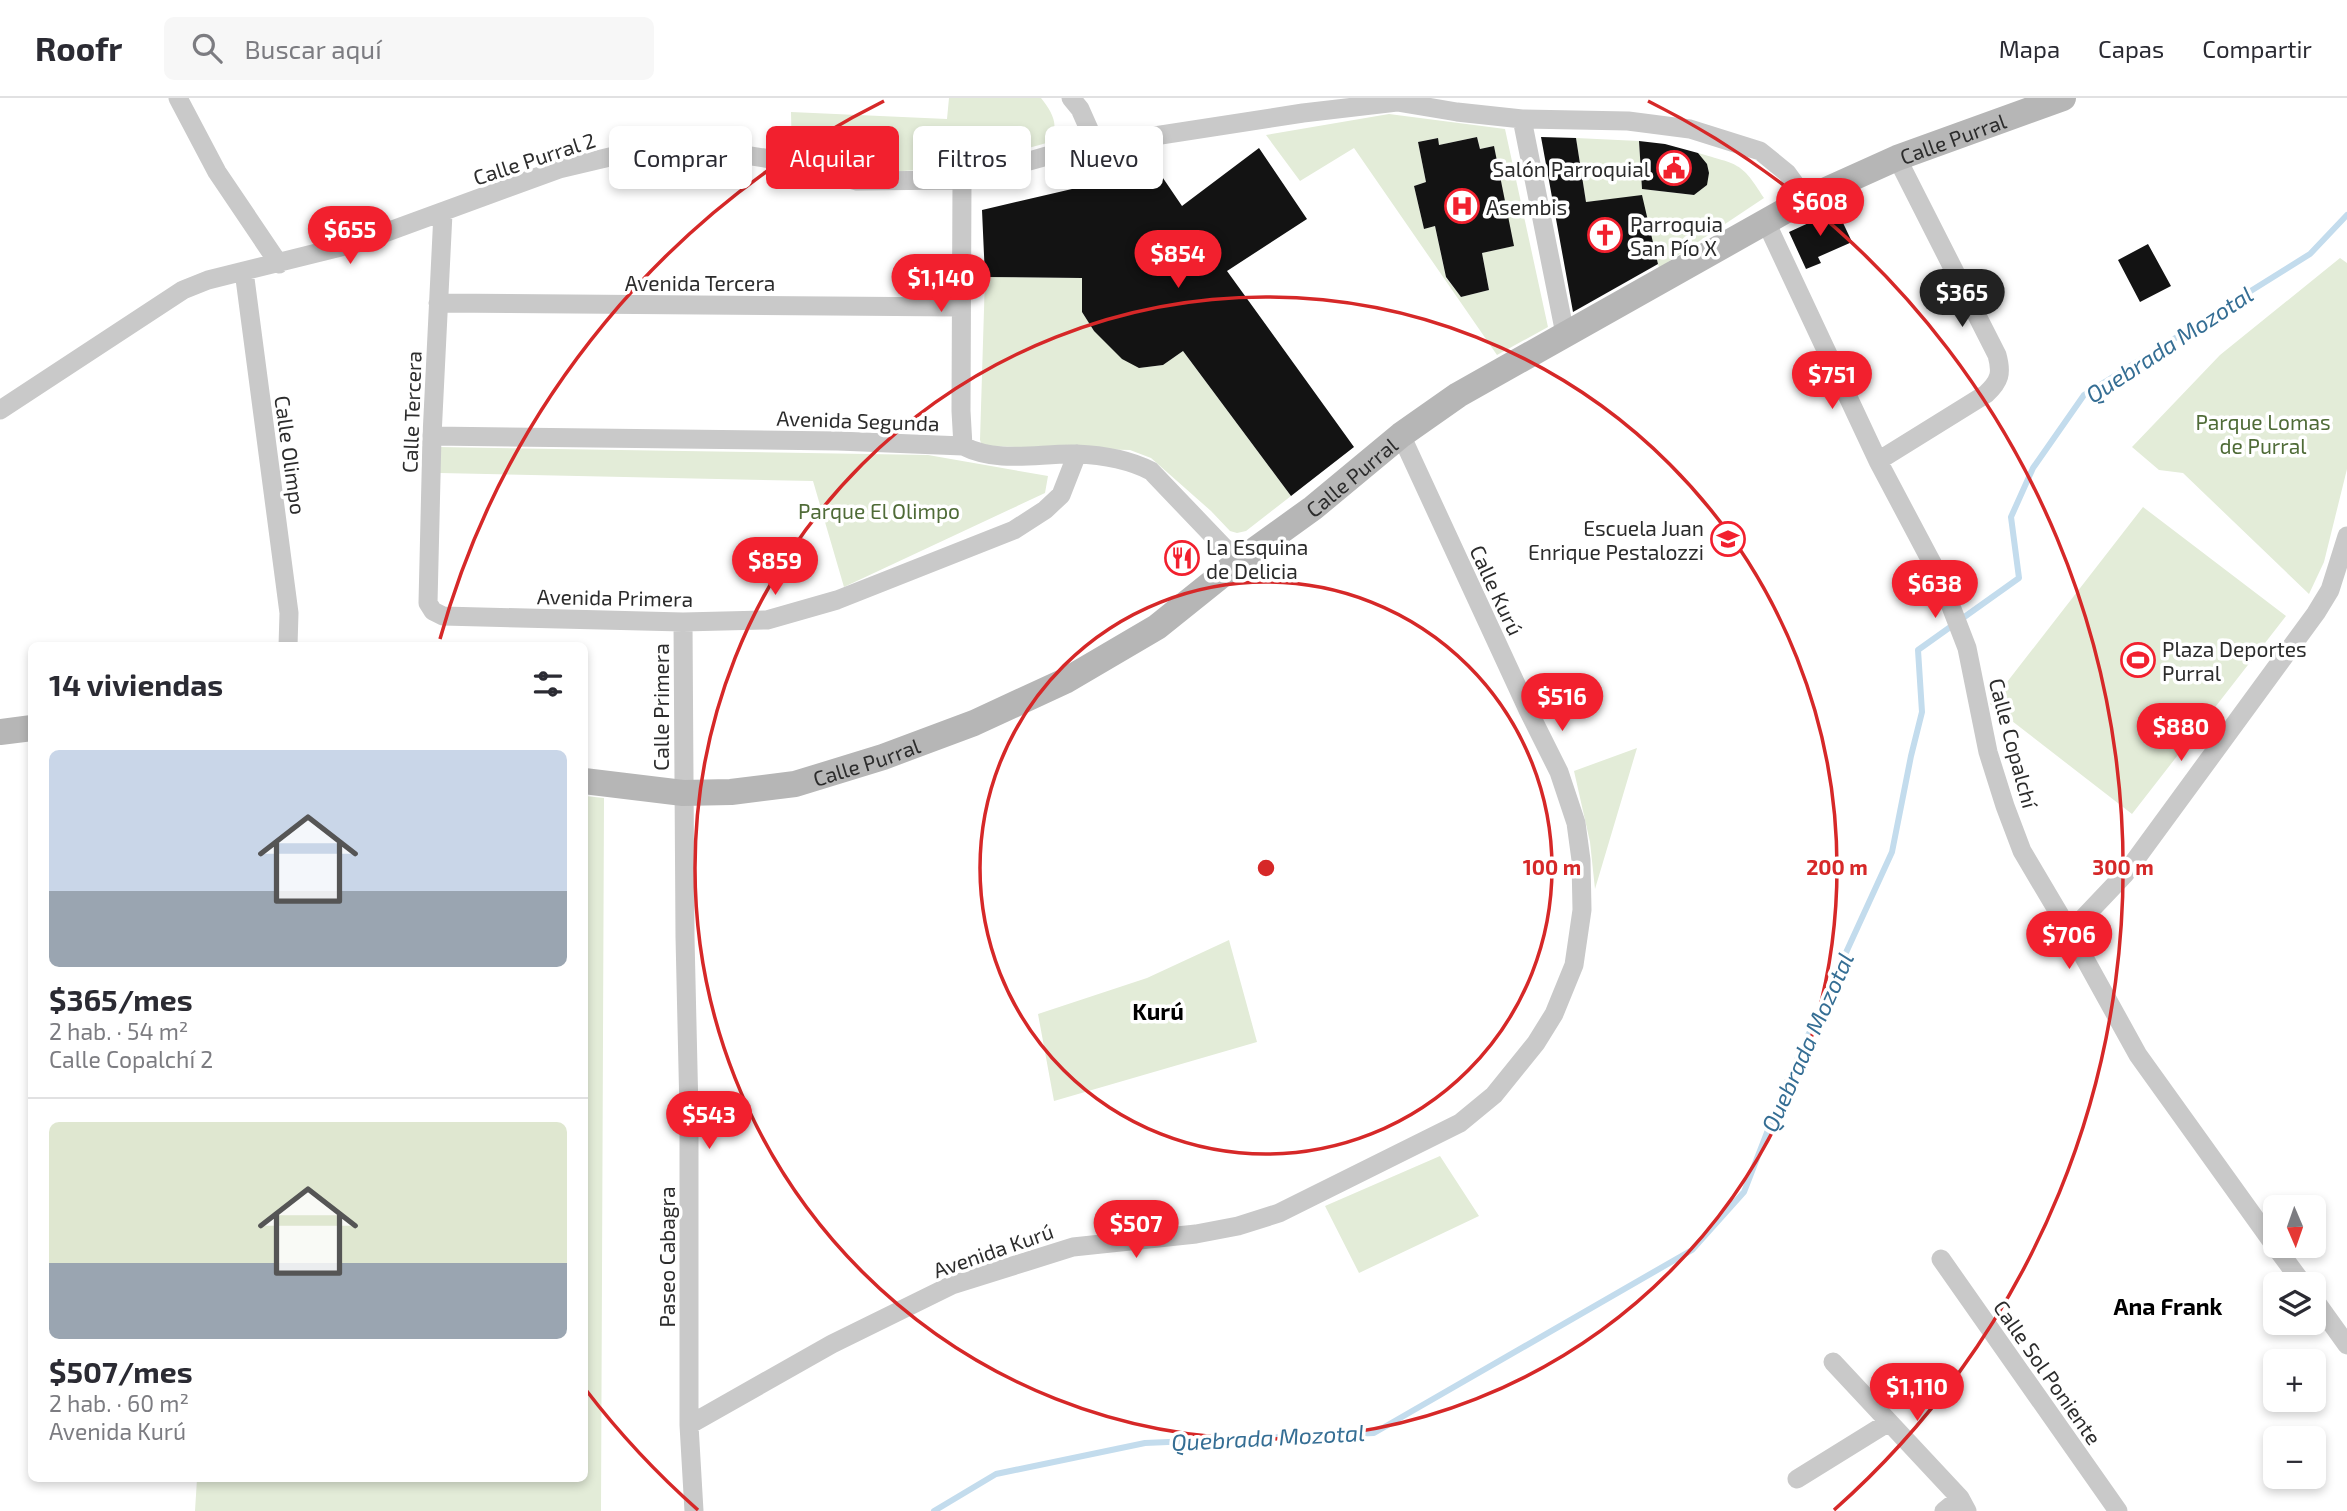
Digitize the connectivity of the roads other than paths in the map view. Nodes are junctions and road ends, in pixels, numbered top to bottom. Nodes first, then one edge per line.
1 (178, 98) edge
2 (1071, 98) edge
3 (2063, 98) edge
4 (1397, 100) edge
5 (1522, 119) junction
6 (1088, 126) edge
7 (1163, 135) edge
8 (1897, 158) junction
9 (913, 180) edge
10 (961, 189) edge
11 (1806, 200) junction
12 (443, 213) junction
13 (1766, 222) junction
14 (279, 264) junction
15 (244, 271) junction
16 (438, 303) junction
17 (961, 307) junction
18 (1564, 334) junction
19 (0, 410) edge
20 (1401, 435) junction
21 (432, 436) junction
22 (963, 446) junction
23 (1077, 454) junction
24 (1878, 461) junction
25 (2347, 536) edge
26 (1238, 562) junction
27 (433, 611) joint
28 (683, 622) junction
29 (288, 642) edge
30 (28, 728) edge
31 (0, 732) edge
32 (588, 781) edge
33 (683, 793) junction
34 (2070, 932) junction
35 (1536, 1043) joint
36 (2263, 1229) edge
37 (1941, 1259) dead end
38 (2326, 1316) edge
39 (2347, 1345) edge
40 (1833, 1362) dead end
41 (1889, 1422) junction
42 (689, 1425) junction
43 (1797, 1479) dead end
44 (1963, 1505) edge
45 (694, 1511) edge
46 (1944, 1511) edge
47 (2118, 1511) edge

1 - 14 street
2 - 6 street
3 - 8 street, Calle Purral
4 - 5 street, Calle Purral 2
4 - 7 street, Calle Purral 2
5 - 11 street, Calle Purral 2
5 - 18 street
8 - 11 street, Calle Purral
8 - 24 street
9 - 12 street, Calle Purral 2
10 - 17 street
11 - 13 street, Calle Purral
12 - 14 street, Calle Purral 2
12 - 16 street, Calle Tercera
13 - 18 street, Calle Purral
13 - 24 street, Calle Copalchí
14 - 15 street, Calle Purral 2
15 - 19 street, Calle Purral 2
15 - 29 street, Calle Olimpo
16 - 17 street, Avenida Tercera
16 - 21 street, Calle Tercera
17 - 22 street
18 - 20 street, Calle Purral
20 - 26 street, Calle Purral
20 - 35 street, Calle Kurú
21 - 22 street, Avenida Segunda
21 - 27 street, Calle Tercera
22 - 23 street, Avenida Segunda
23 - 26 street, Avenida Segunda
23 - 28 street, Avenida Primera
24 - 34 street, Calle Copalchí
25 - 34 street
26 - 33 street, Calle Purral
27 - 28 street, Avenida Primera
28 - 33 street, Calle Primera
30 - 31 street
32 - 33 street, Calle Purral
33 - 42 street, Paseo Cabagra
34 - 36 street, Calle Copalchí
35 - 42 street, Avenida Kurú
37 - 47 street, Calle Sol Poniente
38 - 39 street
40 - 41 street
41 - 43 street
41 - 44 street
42 - 45 street, Paseo Cabagra
44 - 46 street

